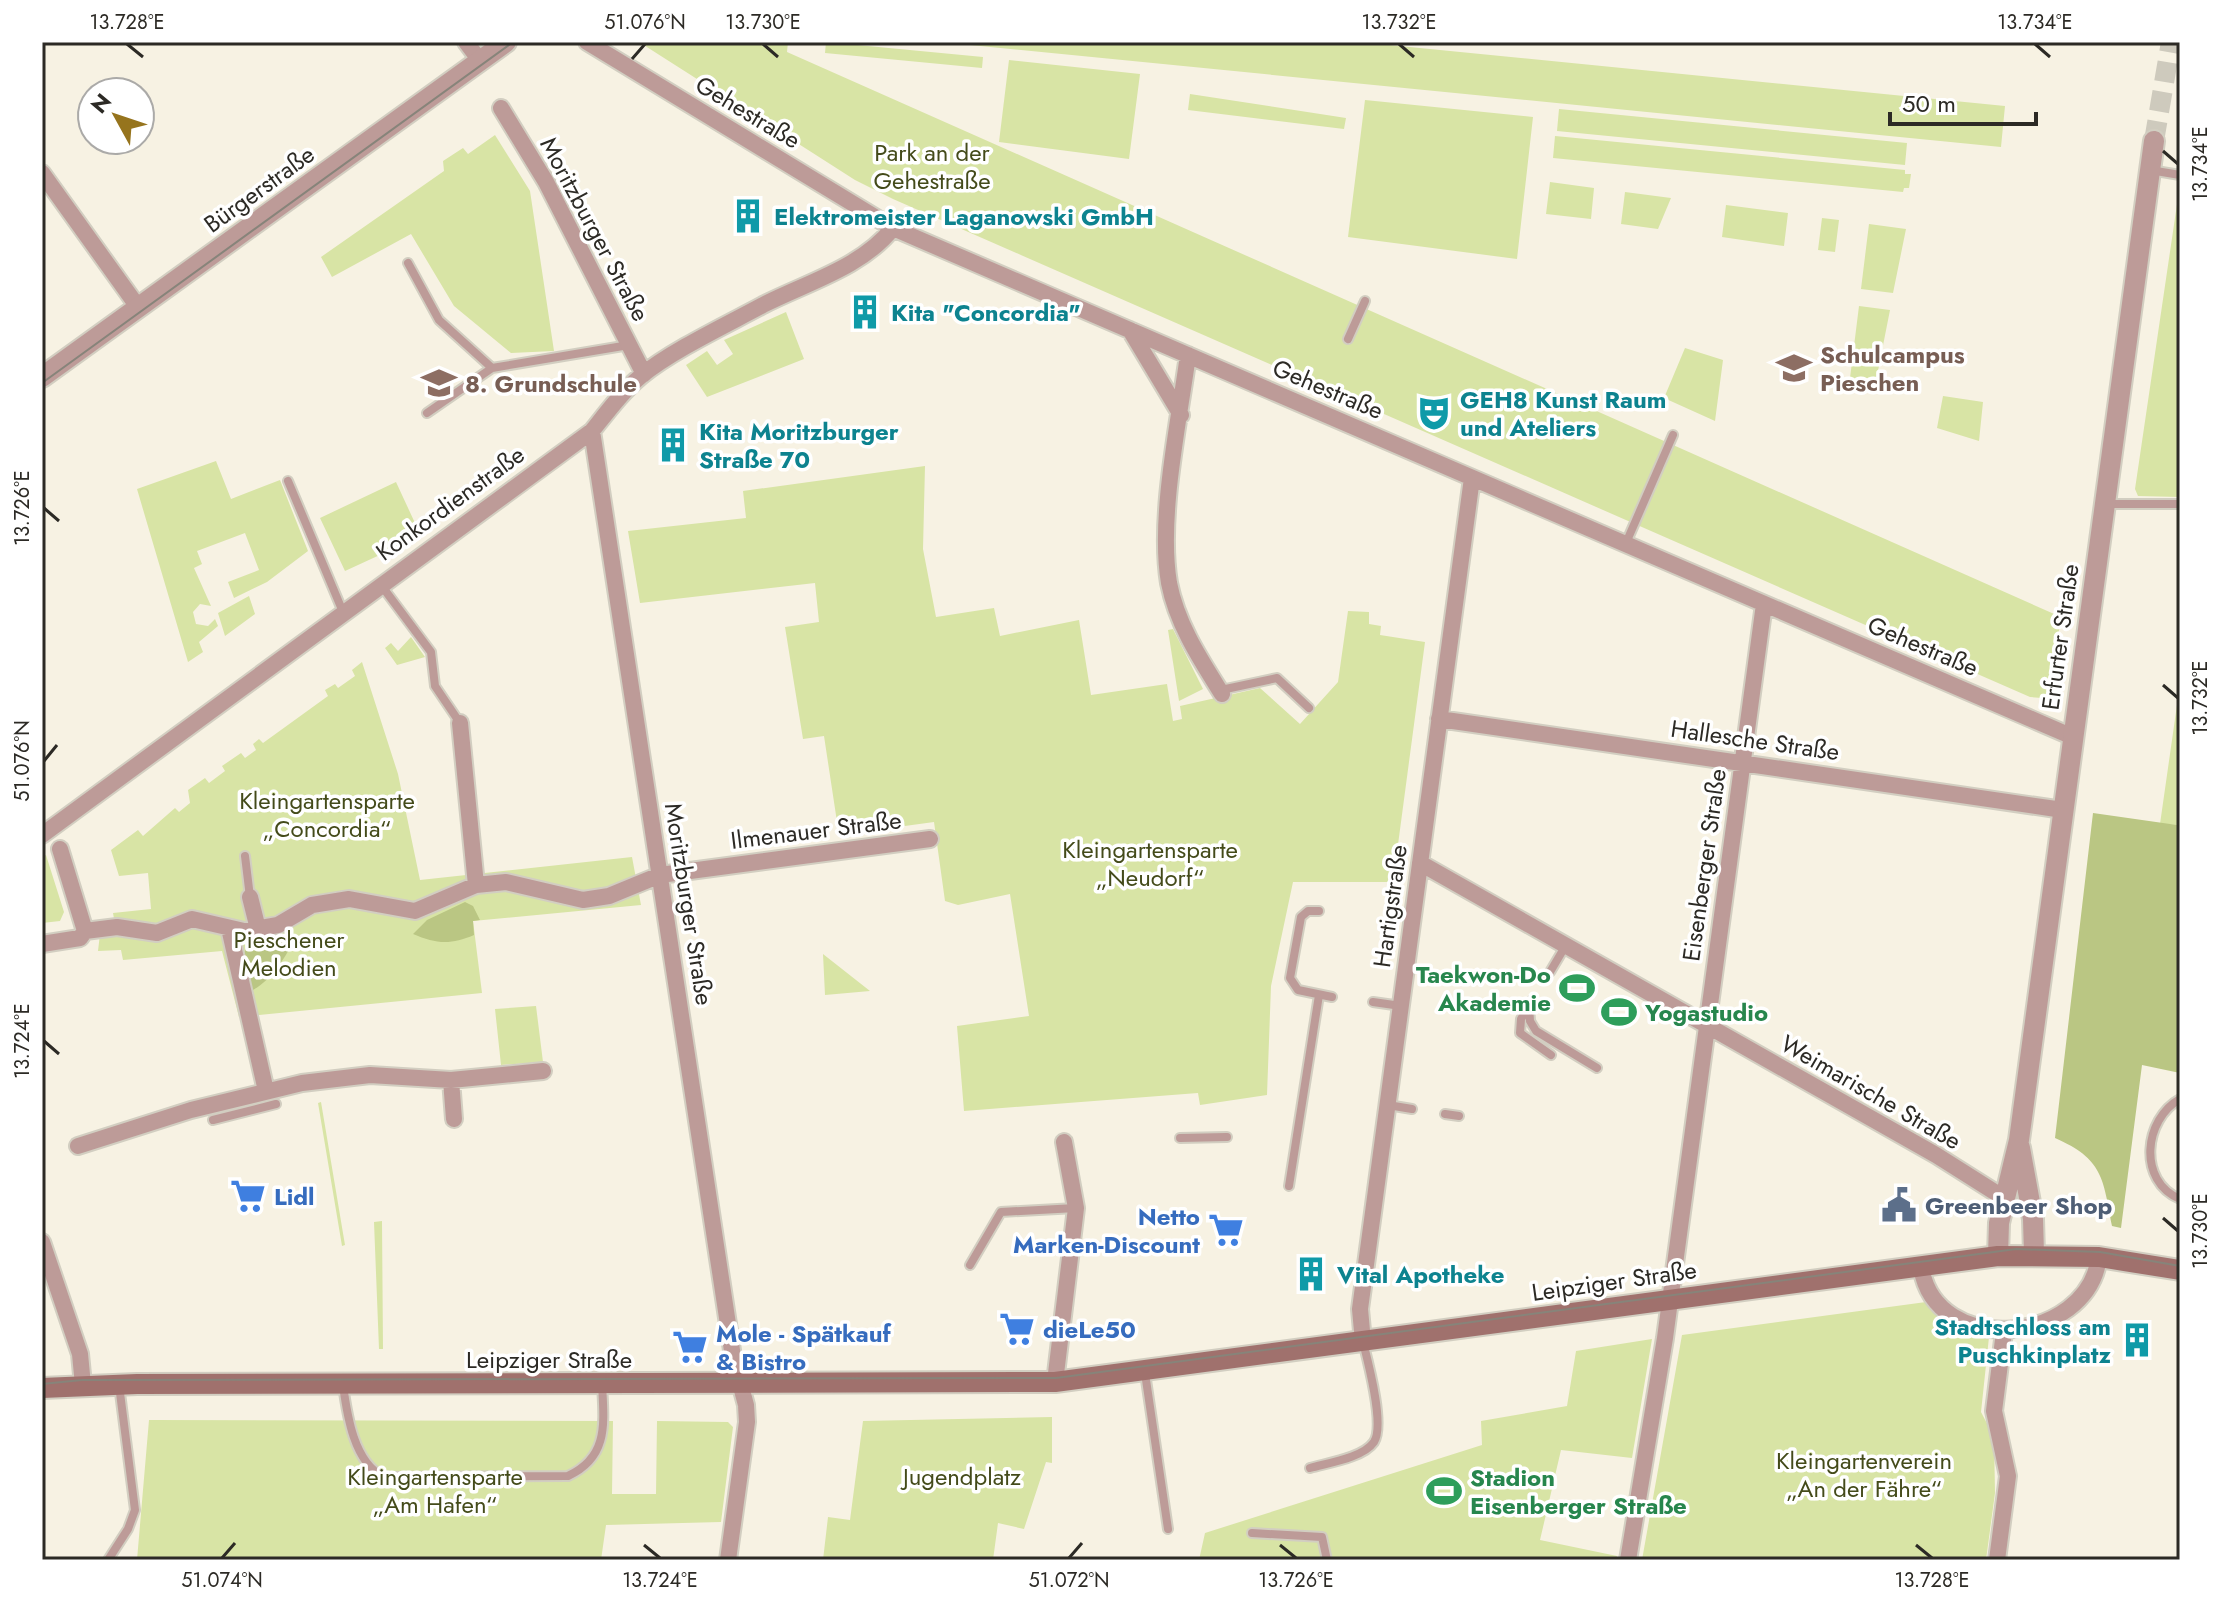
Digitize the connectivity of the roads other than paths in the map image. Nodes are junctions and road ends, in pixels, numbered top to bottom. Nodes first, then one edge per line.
1 (466, 42) edge
2 (506, 42) edge
3 (587, 42) edge
4 (481, 62) junction
5 (501, 108) dead end
6 (2154, 141) tunnel mouth
7 (2150, 170) junction
8 (42, 173) edge
9 (2180, 175) edge
10 (893, 228) junction
11 (408, 263) dead end
12 (1365, 301) dead end
13 (138, 307) junction
14 (1130, 330) junction
15 (1348, 339) dead end
16 (630, 345) junction
17 (1188, 355) junction
18 (492, 368) junction
19 (644, 374) junction
20 (42, 377) edge
21 (427, 413) dead end
22 (1181, 415) junction
23 (592, 431) junction
24 (1673, 435) dead end
25 (1472, 478) junction
26 (288, 481) dead end
27 (2105, 504) junction
28 (2180, 504) edge
29 (1625, 544) junction
30 (380, 584) junction
31 (1764, 604) junction
32 (343, 612) junction
33 (1221, 692) joint
34 (1309, 708) dead end
35 (1439, 719) junction
36 (460, 723) joint
37 (2073, 737) junction
38 (1742, 763) junction
39 (2063, 810) junction
40 (42, 835) edge
41 (930, 839) dead end
42 (60, 849) dead end
43 (245, 856) dead end
44 (1420, 863) junction
45 (660, 875) junction
46 (476, 885) junction
47 (250, 897) joint
48 (1319, 911) dead end
49 (229, 928) junction
50 (258, 929) junction
51 (85, 931) junction
52 (42, 944) edge
53 (1566, 945) junction
54 (1550, 972) dead end
55 (1319, 995) junction
56 (1332, 997) dead end
57 (1373, 1002) dead end
58 (1401, 1006) junction
59 (1707, 1025) junction
60 (1551, 1055) dead end
61 (1597, 1068) dead end
62 (543, 1071) dead end
63 (451, 1080) junction
64 (271, 1098) junction
65 (2180, 1099) edge
66 (1387, 1105) junction
67 (1412, 1109) dead end
68 (1445, 1114) dead end
69 (1459, 1116) dead end
70 (454, 1119) dead end
71 (213, 1120) dead end
72 (1227, 1137) dead end
73 (1180, 1138) dead end
74 (2019, 1140) junction
75 (1064, 1142) dead end
76 (78, 1146) dead end
77 (1289, 1186) dead end
78 (2004, 1198) junction
79 (2180, 1199) edge
80 (1076, 1208) junction
81 (42, 1242) edge
82 (2034, 1254) junction
83 (1998, 1256) junction
84 (2099, 1257) junction
85 (970, 1265) dead end
86 (1921, 1266) junction
87 (2180, 1270) edge
88 (1670, 1299) junction
89 (2004, 1332) junction
90 (1363, 1342) junction
91 (1144, 1372) junction
92 (1055, 1382) junction
93 (119, 1384) junction
94 (343, 1384) junction
95 (602, 1384) junction
96 (741, 1384) junction
97 (83, 1385) junction
98 (42, 1388) edge
99 (1310, 1468) dead end
100 (1168, 1529) dead end
101 (1252, 1533) dead end
102 (108, 1560) edge
103 (728, 1560) edge
104 (1327, 1560) edge
105 (1628, 1560) edge
106 (1997, 1560) edge

1 - 4 street
2 - 4 street, Bürgerstraße
3 - 10 street, Gehestraße
4 - 13 street, Bürgerstraße
5 - 16 street, Moritzburger Straße
6 - 7 street, Erfurter Straße
7 - 9 lane
7 - 27 street, Erfurter Straße
8 - 13 street
10 - 14 street, Gehestraße
10 - 19 street, Konkordienstraße
11 - 18 lane
12 - 15 lane
13 - 20 street, Bürgerstraße
14 - 17 street, Gehestraße
14 - 22 street
16 - 18 lane
16 - 19 street, Moritzburger Straße
17 - 22 street
17 - 25 street, Gehestraße
18 - 21 lane
19 - 23 street, Konkordienstraße
22 - 33 street
23 - 30 street, Konkordienstraße
23 - 45 street, Moritzburger Straße
24 - 29 lane
25 - 29 street, Gehestraße
25 - 35 street, Hartigstraße
26 - 32 lane
27 - 28 lane
27 - 37 street, Erfurter Straße
29 - 31 street, Gehestraße
30 - 32 street, Konkordienstraße
30 - 36 lane
31 - 37 street, Gehestraße
31 - 38 street, Eisenberger Straße
32 - 40 street, Konkordienstraße
33 - 34 lane
35 - 38 street, Hallesche Straße
35 - 44 street, Hartigstraße
36 - 46 street
37 - 39 street, Erfurter Straße
38 - 39 street, Hallesche Straße
38 - 59 street, Eisenberger Straße
39 - 74 street, Erfurter Straße
41 - 45 street, Ilmenauer Straße
42 - 51 street
43 - 47 lane
44 - 53 street, Weimarische Straße
44 - 58 street, Hartigstraße
45 - 46 street, Ilmenauer Straße
45 - 96 street, Moritzburger Straße
46 - 50 street, Ilmenauer Straße
47 - 50 street
48 - 55 lane
49 - 50 street
49 - 51 street
49 - 64 street
51 - 52 street
53 - 54 lane
53 - 59 street, Weimarische Straße
55 - 56 lane
55 - 77 lane
57 - 58 lane
58 - 66 street, Hartigstraße
59 - 78 street, Weimarische Straße
59 - 88 street, Eisenberger Straße
60 - 61 lane
62 - 63 street
63 - 64 street
63 - 70 street
64 - 71 lane
64 - 76 street
65 - 79 lane
66 - 67 lane
66 - 90 street, Hartigstraße
68 - 69 lane
72 - 73 lane
74 - 78 street, Erfurter Straße
74 - 82 street, Erfurter Straße
75 - 80 street
78 - 83 street, Erfurter Straße
80 - 85 lane
80 - 92 street
81 - 97 street
82 - 83 main road, Leipziger Straße
82 - 84 main road, Leipziger Straße
83 - 86 main road, Leipziger Straße
84 - 87 main road, Leipziger Straße
84 - 89 street
86 - 88 main road, Leipziger Straße
86 - 89 street
88 - 90 main road, Leipziger Straße
88 - 105 street, Eisenberger Straße
89 - 106 street
90 - 91 main road, Leipziger Straße
90 - 99 lane
91 - 92 main road, Leipziger Straße
91 - 100 lane
92 - 96 main road, Leipziger Straße
93 - 94 main road, Leipziger Straße
93 - 97 main road, Leipziger Straße
93 - 102 lane
94 - 95 main road, Leipziger Straße
94 - 95 lane
95 - 96 main road, Leipziger Straße
96 - 103 street, Moritzburger Straße
97 - 98 main road, Leipziger Straße
101 - 104 lane

